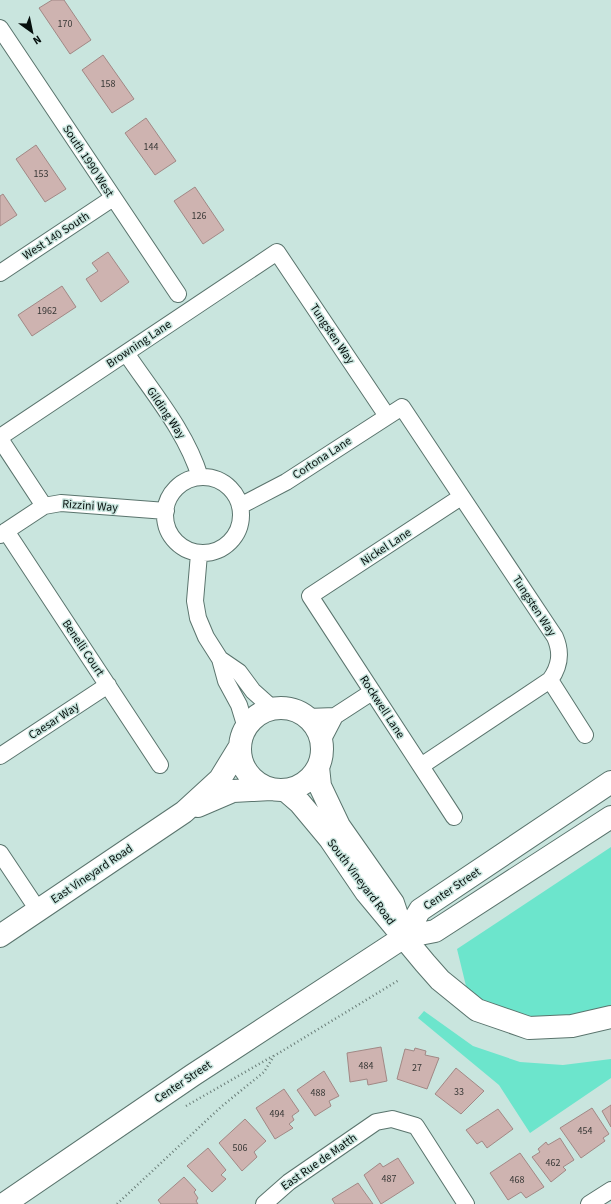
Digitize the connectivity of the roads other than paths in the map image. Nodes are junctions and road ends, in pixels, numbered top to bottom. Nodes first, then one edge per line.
1 (0, 28) edge
2 (113, 198) junction
3 (277, 252) joint
4 (0, 273) edge
5 (178, 294) dead end
6 (126, 353) junction
7 (402, 407) joint
8 (387, 416) junction
9 (0, 438) edge
10 (200, 477) junction
11 (461, 497) junction
12 (44, 506) junction
13 (240, 506) junction
14 (166, 511) junction
15 (3, 533) edge
16 (199, 554) junction
17 (310, 596) joint
18 (220, 659) junction
19 (550, 680) junction
20 (108, 685) junction
21 (372, 692) junction
22 (272, 708) junction
23 (335, 716) junction
24 (308, 717) junction
25 (586, 735) dead end
26 (242, 738) junction
27 (322, 741) junction
28 (0, 756) edge
29 (160, 765) dead end
30 (421, 766) junction
31 (318, 767) junction
32 (611, 782) edge
33 (278, 790) junction
34 (184, 812) junction
35 (454, 817) dead end
36 (611, 817) edge
37 (0, 853) edge
38 (38, 910) junction
39 (0, 936) edge
40 (404, 937) junction
41 (611, 1017) edge
42 (611, 1190) edge
43 (4, 1204) edge
44 (264, 1204) edge
45 (466, 1204) edge
46 (589, 1204) edge

1 - 2 street, South 1990 West
2 - 4 street, West 140 South
2 - 5 street, South 1990 West
3 - 6 street, Browning Lane
3 - 8 street, Tungsten Way
6 - 9 street, Browning Lane
6 - 10 street, Gilding Way
7 - 8 street, Cortona Lane
7 - 11 street, Tungsten Way
8 - 13 street, Cortona Lane
9 - 12 street, Browning Lane
10 - 13 street
10 - 14 street
11 - 17 street, Nickel Lane
11 - 19 street, Tungsten Way
12 - 14 street, Rizzini Way
12 - 15 street, Rizzini Way
13 - 16 street
14 - 16 street
15 - 20 street, Benelli Court
16 - 18 street
17 - 21 street, Rockwell Lane
18 - 22 street
18 - 26 street
19 - 25 street
19 - 30 street
20 - 28 street, Caesar Way
20 - 29 street, Benelli Court
21 - 23 street
21 - 30 street, Rockwell Lane
22 - 24 street
22 - 26 street
23 - 24 street
23 - 27 street
24 - 27 street
26 - 33 street
26 - 34 street, East Vineyard Road
27 - 31 street
30 - 35 street, Rockwell Lane
31 - 33 street
31 - 40 street, South Vineyard Road
32 - 40 street, Center Street
33 - 34 street, East Vineyard Road
33 - 40 street, South Vineyard Road
34 - 38 street, East Vineyard Road
36 - 40 street
37 - 38 street
38 - 39 street, East Vineyard Road
40 - 41 street
40 - 43 street, Center Street
42 - 46 street
44 - 45 street, East Rue de Matth

